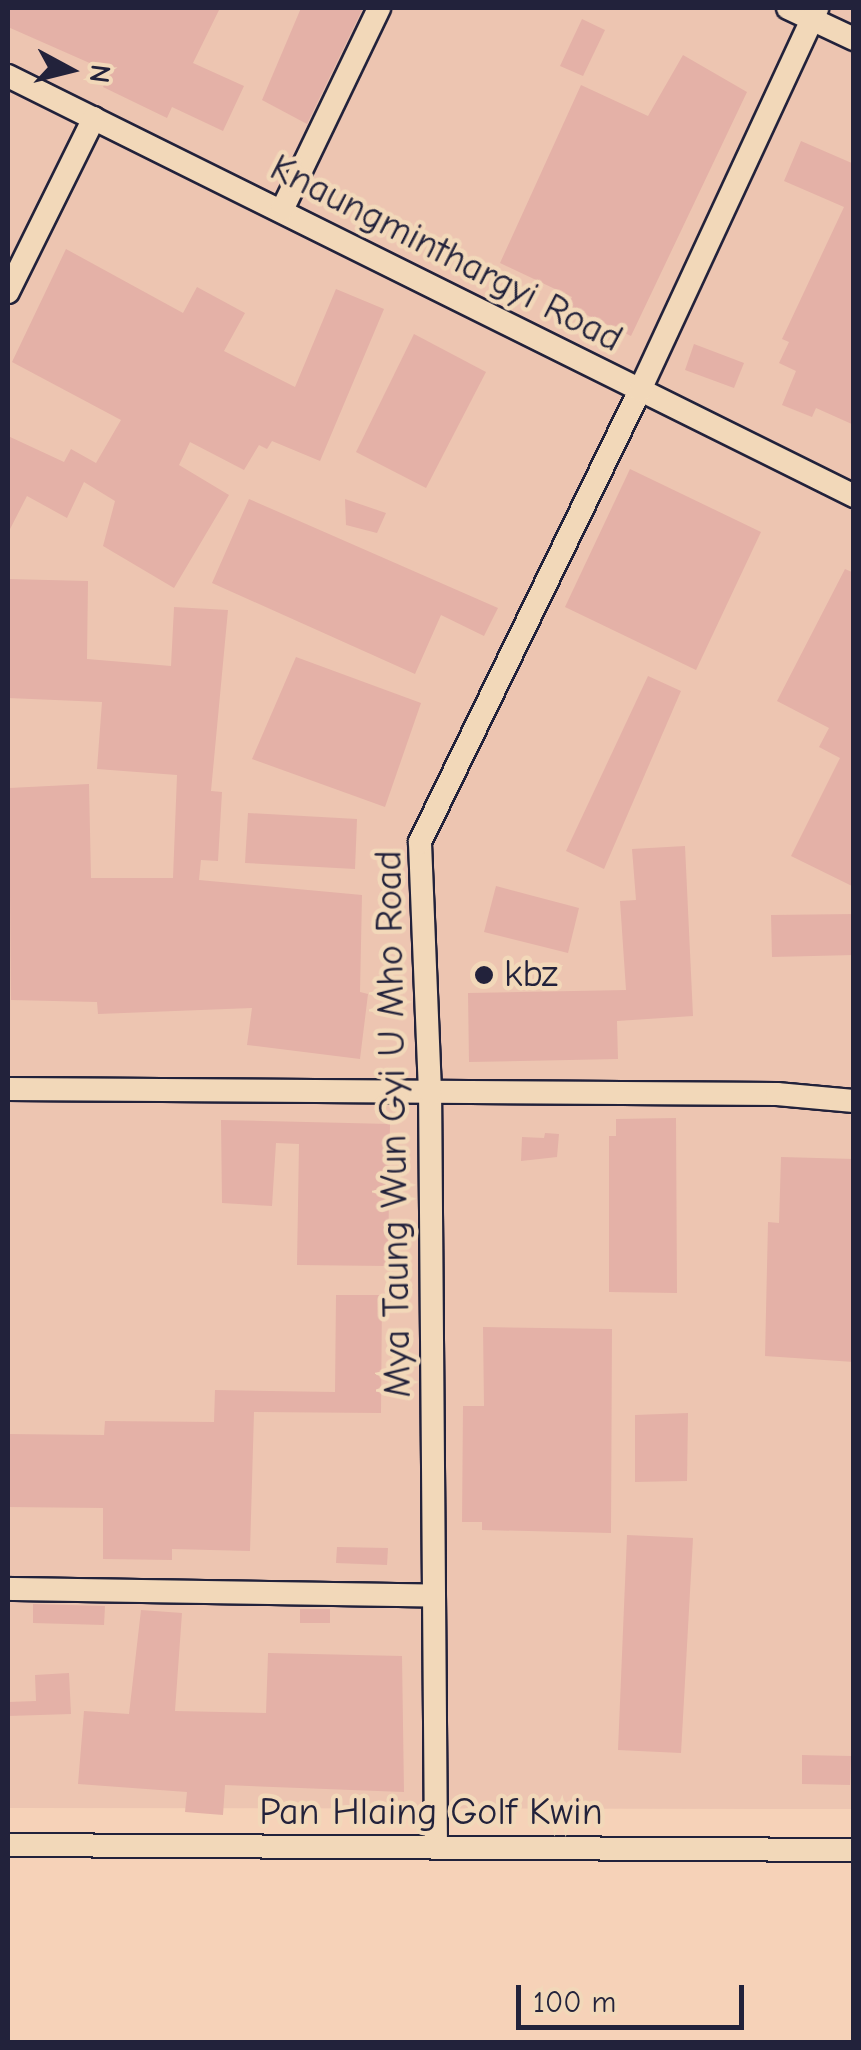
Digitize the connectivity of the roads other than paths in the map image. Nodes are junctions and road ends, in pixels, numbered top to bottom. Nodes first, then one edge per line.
1 (379, 8) edge
2 (788, 8) edge
3 (814, 14) edge
4 (854, 40) edge
5 (8, 76) edge
6 (94, 118) junction
7 (282, 210) junction
8 (8, 292) edge
9 (640, 390) junction
10 (854, 496) edge
11 (8, 1089) edge
12 (430, 1092) junction
13 (854, 1101) edge
14 (8, 1590) edge
15 (434, 1596) junction
16 (8, 1844) edge
17 (436, 1848) junction
18 (854, 1850) edge

1 - 7 street
2 - 3 street
3 - 4 street
3 - 9 street, Mya Taung Wun Gyi U Mho Road
5 - 6 street, Knaungminthargyi Road
6 - 7 street, Knaungminthargyi Road
6 - 8 street
7 - 9 street, Knaungminthargyi Road
9 - 10 street, Knaungminthargyi Road
9 - 12 street, Mya Taung Wun Gyi U Mho Road
11 - 12 street
12 - 13 street
12 - 15 street, Mya Taung Wun Gyi U Mho Road
14 - 15 street
15 - 17 street, Mya Taung Wun Gyi U Mho Road
16 - 17 street, Pan Hlaing Golf Kwin
17 - 18 street, Pan Hlaing Golf Kwin

